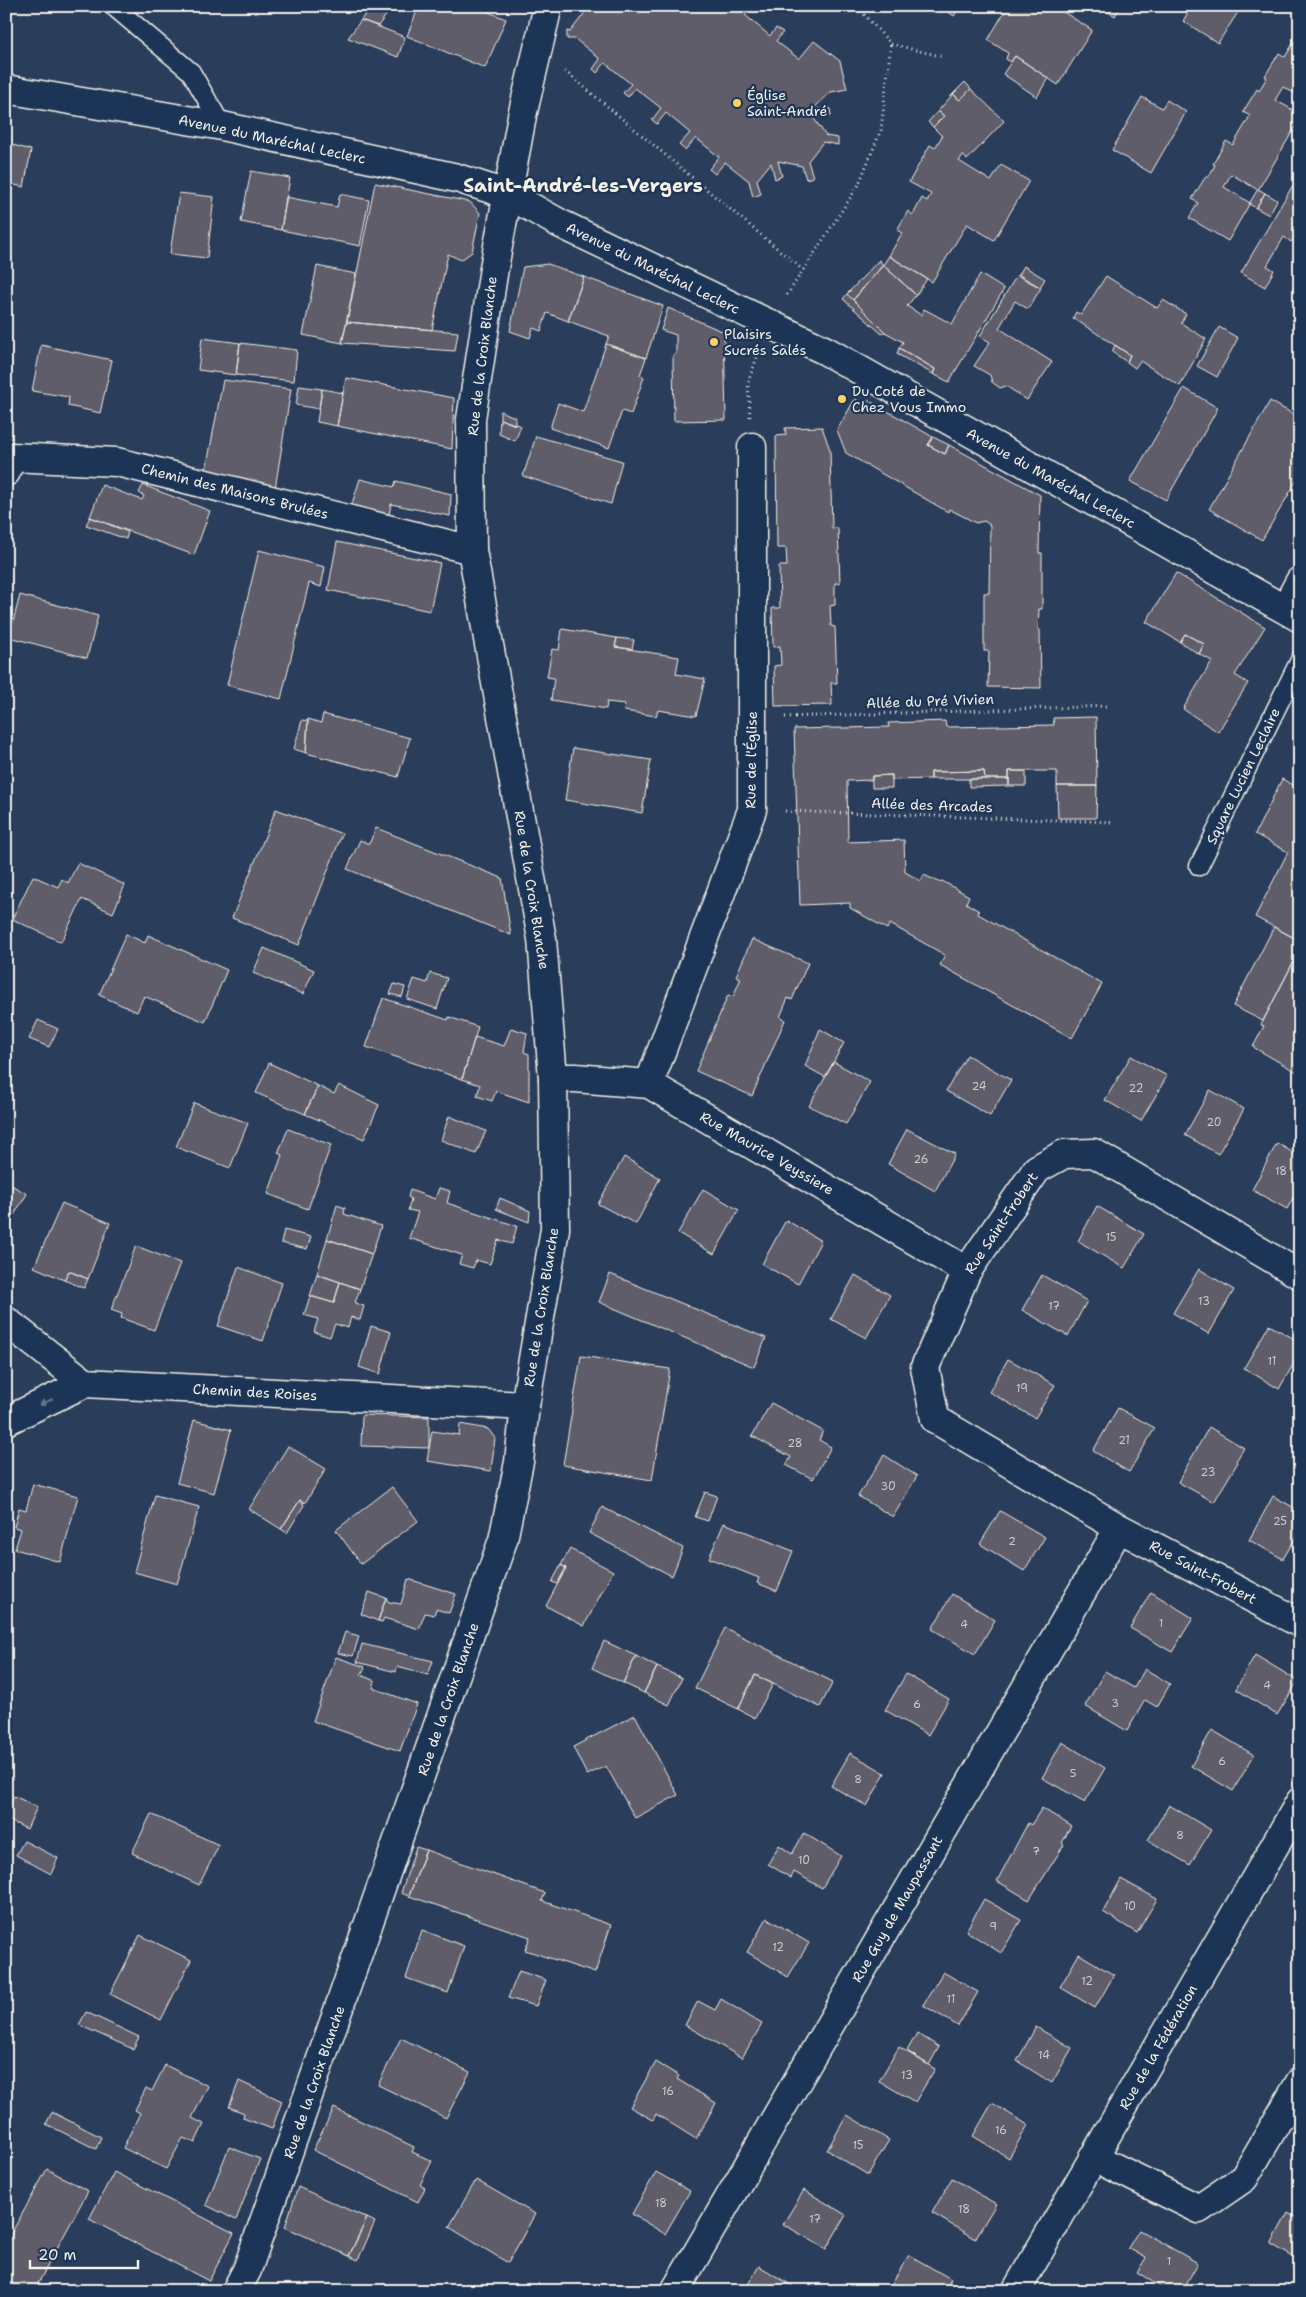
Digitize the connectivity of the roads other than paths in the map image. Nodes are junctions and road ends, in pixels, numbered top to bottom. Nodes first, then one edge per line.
1 (113, 6) edge
2 (548, 6) edge
3 (6, 89) edge
4 (222, 126) junction
5 (509, 195) junction
6 (752, 447) dead end
7 (6, 472) edge
8 (472, 550) junction
9 (1300, 581) edge
10 (1292, 613) edge
11 (1300, 660) edge
12 (1199, 866) dead end
13 (554, 1078) junction
14 (649, 1084) junction
15 (967, 1271) junction
16 (1300, 1274) edge
17 (6, 1321) edge
18 (85, 1383) junction
19 (525, 1406) junction
20 (6, 1420) edge
21 (1119, 1528) junction
22 (1300, 1623) edge
23 (1300, 1802) edge
24 (1300, 2082) edge
25 (1093, 2157) junction
26 (236, 2291) edge
27 (675, 2291) edge
28 (1016, 2291) edge

1 - 4 lane
2 - 5 street, Rue de la Croix Blanche
3 - 4 street, Avenue du Maréchal Leclerc
4 - 5 street, Avenue du Maréchal Leclerc
5 - 8 street, Rue de la Croix Blanche
5 - 10 street, Avenue du Maréchal Leclerc
6 - 14 street, Rue de l'Église
7 - 8 street, Chemin des Maisons Brulées
8 - 13 street, Rue de la Croix Blanche
9 - 10 street
11 - 12 lane, Square Lucien Leclaire
13 - 14 street, Rue Maurice Veyssiere
13 - 19 street, Rue de la Croix Blanche
14 - 15 street, Rue Maurice Veyssiere
15 - 16 street, Rue Saint-Frobert
15 - 21 street, Rue Saint-Frobert
17 - 18 street
18 - 19 street, Chemin des Roises
18 -> 20 street
19 - 26 street, Rue de la Croix Blanche
21 - 22 street, Rue Saint-Frobert
21 - 27 street, Rue Guy de Maupassant
23 - 25 street, Rue de la Fédération
24 - 25 street
25 - 28 street, Rue de la Fédération

